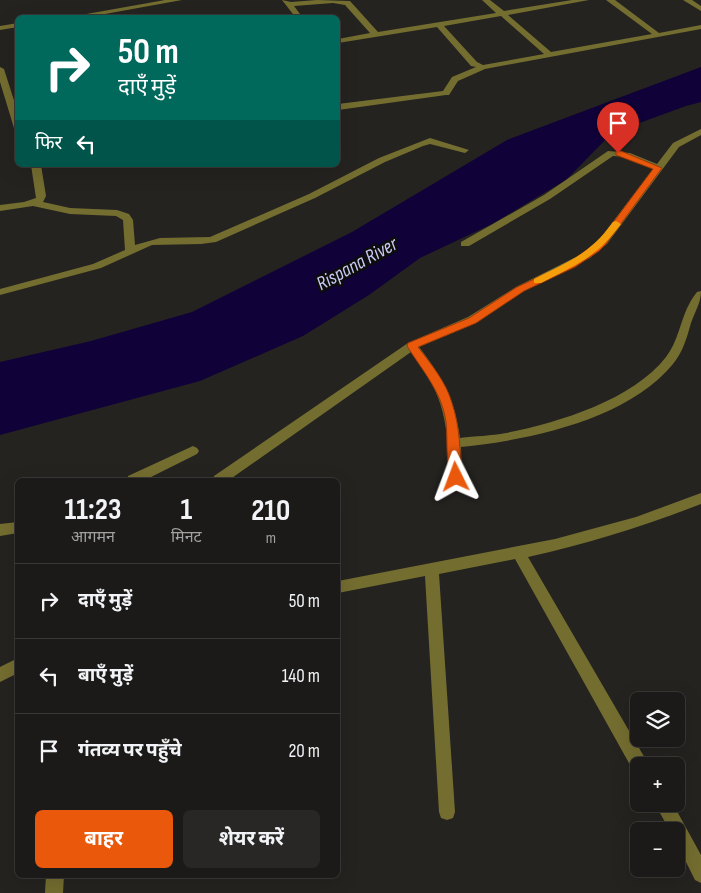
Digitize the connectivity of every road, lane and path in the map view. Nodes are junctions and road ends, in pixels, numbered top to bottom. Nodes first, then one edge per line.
1 (178, 0) edge
2 (486, 0) edge
3 (585, 0) edge
4 (610, 0) edge
5 (687, 0) edge
6 (288, 2) edge
7 (701, 9) edge
8 (502, 14) junction
9 (86, 15) edge
10 (298, 15) edge
11 (439, 25) junction
12 (15, 26) edge
13 (701, 27) edge
14 (0, 28) edge
15 (376, 35) junction
16 (658, 35) junction
17 (340, 42) edge
18 (548, 54) junction
19 (483, 67) junction
20 (0, 69) edge
21 (14, 104) edge
22 (340, 107) edge
23 (701, 132) edge
24 (465, 150) dead end
25 (36, 167) edge
26 (658, 168) junction
27 (33, 203) junction
28 (0, 208) edge
29 (465, 244) dead end
30 (130, 252) junction
31 (0, 292) edge
32 (701, 294) edge
33 (412, 346) junction
34 (454, 443) junction
35 (193, 451) dead end
36 (456, 477) dead end
37 (137, 478) edge
38 (222, 478) edge
39 (701, 498) edge
40 (15, 528) edge
41 (0, 530) edge
42 (518, 552) junction
43 (432, 570) junction
44 (340, 587) edge
45 (15, 667) edge
46 (0, 675) edge
47 (635, 757) edge
48 (446, 812) dead end
49 (668, 812) edge
50 (701, 874) edge
51 (55, 878) edge
52 (54, 893) edge

1 - 9 street
2 - 8 street
3 - 8 street
4 - 16 street
5 - 7 street
6 - 10 street
6 - 15 street
8 - 11 street
8 - 18 street
11 - 15 street
11 - 19 street
12 - 14 street
13 - 16 street
15 - 17 street
16 - 18 street
18 - 19 street
19 - 22 street
20 - 21 street
23 - 26 street
24 - 30 street
25 - 27 street
26 - 29 street
26 - 33 street
27 - 28 street
27 - 30 street
30 - 31 street
32 - 34 street
33 - 34 street
33 - 38 street
34 - 36 street
35 - 37 street
39 - 42 street
40 - 41 street
42 - 43 street
42 - 47 street
43 - 44 street
43 - 48 street
45 - 46 street
49 - 50 street
51 - 52 street

